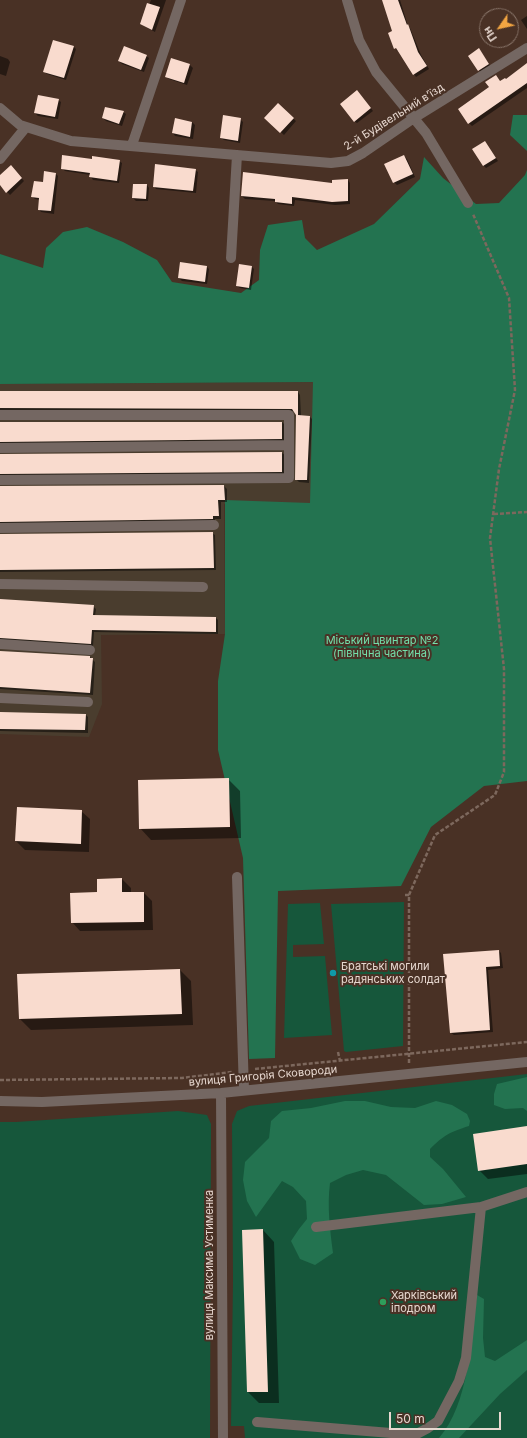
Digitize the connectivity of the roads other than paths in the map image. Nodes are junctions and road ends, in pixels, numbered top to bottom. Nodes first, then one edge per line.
1 (181, 0) edge
2 (347, 0) edge
3 (527, 48) edge
4 (0, 108) edge
5 (414, 118) junction
6 (26, 127) junction
7 (132, 145) junction
8 (237, 155) junction
9 (0, 159) edge
10 (468, 203) road end
11 (231, 258) dead end
12 (0, 415) edge
13 (289, 445) junction
14 (0, 448) edge
15 (0, 480) edge
16 (214, 525) dead end
17 (0, 528) edge
18 (0, 584) edge
19 (203, 587) dead end
20 (0, 644) edge
21 (90, 650) dead end
22 (0, 698) edge
23 (88, 702) dead end
24 (237, 877) dead end
25 (527, 1062) edge
26 (244, 1090) junction
27 (221, 1093) junction
28 (0, 1101) edge
29 (527, 1192) edge
30 (481, 1207) junction
31 (316, 1228) dead end
32 (257, 1422) dead end
33 (415, 1436) edge
34 (223, 1438) edge

1 - 7 street
2 - 5 street
3 - 5 street, 2-й Будівельний в’їзд
4 - 6 street, 2-й Будівельний в’їзд
5 - 8 street, 2-й Будівельний в’їзд
5 - 10 street
6 - 7 street, 2-й Будівельний в’їзд
6 - 9 street
7 - 8 street, 2-й Будівельний в’їзд
8 - 11 street
12 - 13 street
13 - 14 street
13 - 15 street
16 - 17 street
18 - 19 street
20 - 21 street
22 - 23 street
24 - 26 street
25 - 26 street, вулиця Григорія Сковороди
26 - 27 street, вулиця Григорія Сковороди
27 - 28 street, вулиця Григорія Сковороди
27 - 34 street, вулиця Максима Устименка
29 - 30 street
30 - 31 street
30 - 33 street
32 - 33 street

